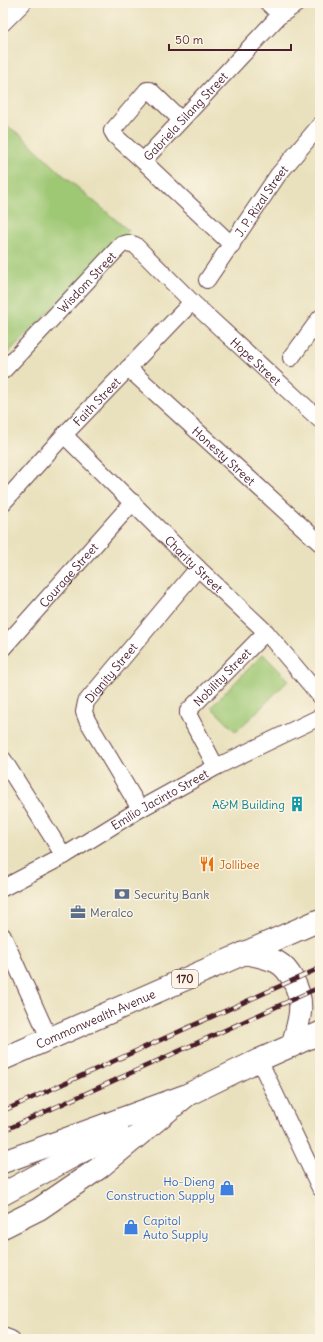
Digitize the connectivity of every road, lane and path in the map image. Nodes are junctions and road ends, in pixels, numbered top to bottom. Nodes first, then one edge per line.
1 (23, 3) edge
2 (268, 3) edge
3 (298, 3) edge
4 (281, 15) junction
5 (3, 23) edge
6 (181, 120) junction
7 (320, 125) edge
8 (143, 161) junction
9 (232, 245) junction
10 (207, 280) dead end
11 (192, 302) junction
12 (320, 318) edge
13 (291, 358) dead end
14 (128, 368) junction
15 (3, 371) edge
16 (320, 420) edge
17 (64, 435) junction
18 (133, 502) junction
19 (3, 503) edge
20 (320, 543) edge
21 (198, 568) junction
22 (266, 632) junction
23 (3, 648) edge
24 (320, 696) edge
25 (320, 717) edge
26 (3, 759) edge
27 (216, 767) junction
28 (140, 809) junction
29 (64, 856) junction
30 (3, 888) edge
31 (320, 920) edge
32 (3, 936) edge
33 (244, 953) junction
34 (320, 1033) edge
35 (49, 1038) junction
36 (292, 1046) junction
37 (3, 1058) edge
38 (259, 1060) junction
39 (187, 1095) junction
40 (3, 1162) edge
41 (320, 1188) edge
42 (3, 1194) edge
43 (3, 1227) edge
44 (3, 1336) edge
45 (11, 1339) edge

1 - 5 street
2 - 4 street
3 - 4 street, Gabriela Silang Street
4 - 6 street, Gabriela Silang Street
6 - 8 street, Gabriela Silang Street
6 - 8 street
7 - 9 street, J. P. Rizal Street
8 - 9 street, Gabriela Silang Street
9 - 10 street, J. P. Rizal Street
11 - 14 street, Faith Street
11 - 15 street, Wisdom Street
11 - 16 street, Hope Street
12 - 13 street
14 - 17 street, Faith Street
14 - 20 street, Honesty Street
17 - 18 street, Charity Street
17 - 19 street, Faith Street
18 - 21 street, Charity Street
18 - 23 street, Courage Street
21 - 22 street, Charity Street
21 - 28 street, Dignity Street
22 - 24 street, Charity Street
22 - 27 street, Nobility Street
25 - 27 street, Emilio Jacinto Street
26 - 29 street
27 - 28 street, Emilio Jacinto Street
28 - 29 street, Emilio Jacinto Street
29 - 30 street, Emilio Jacinto Street
31 - 33 main road, Commonwealth Avenue / 170
32 - 35 street
33 - 35 main road, Commonwealth Avenue / 170
33 - 36 main road
34 - 36 main road
35 - 37 main road, Commonwealth Avenue / 170
36 - 38 main road
38 - 39 main road
38 - 41 street
39 - 40 main road
39 - 42 main road
39 - 43 main road
44 - 45 street

